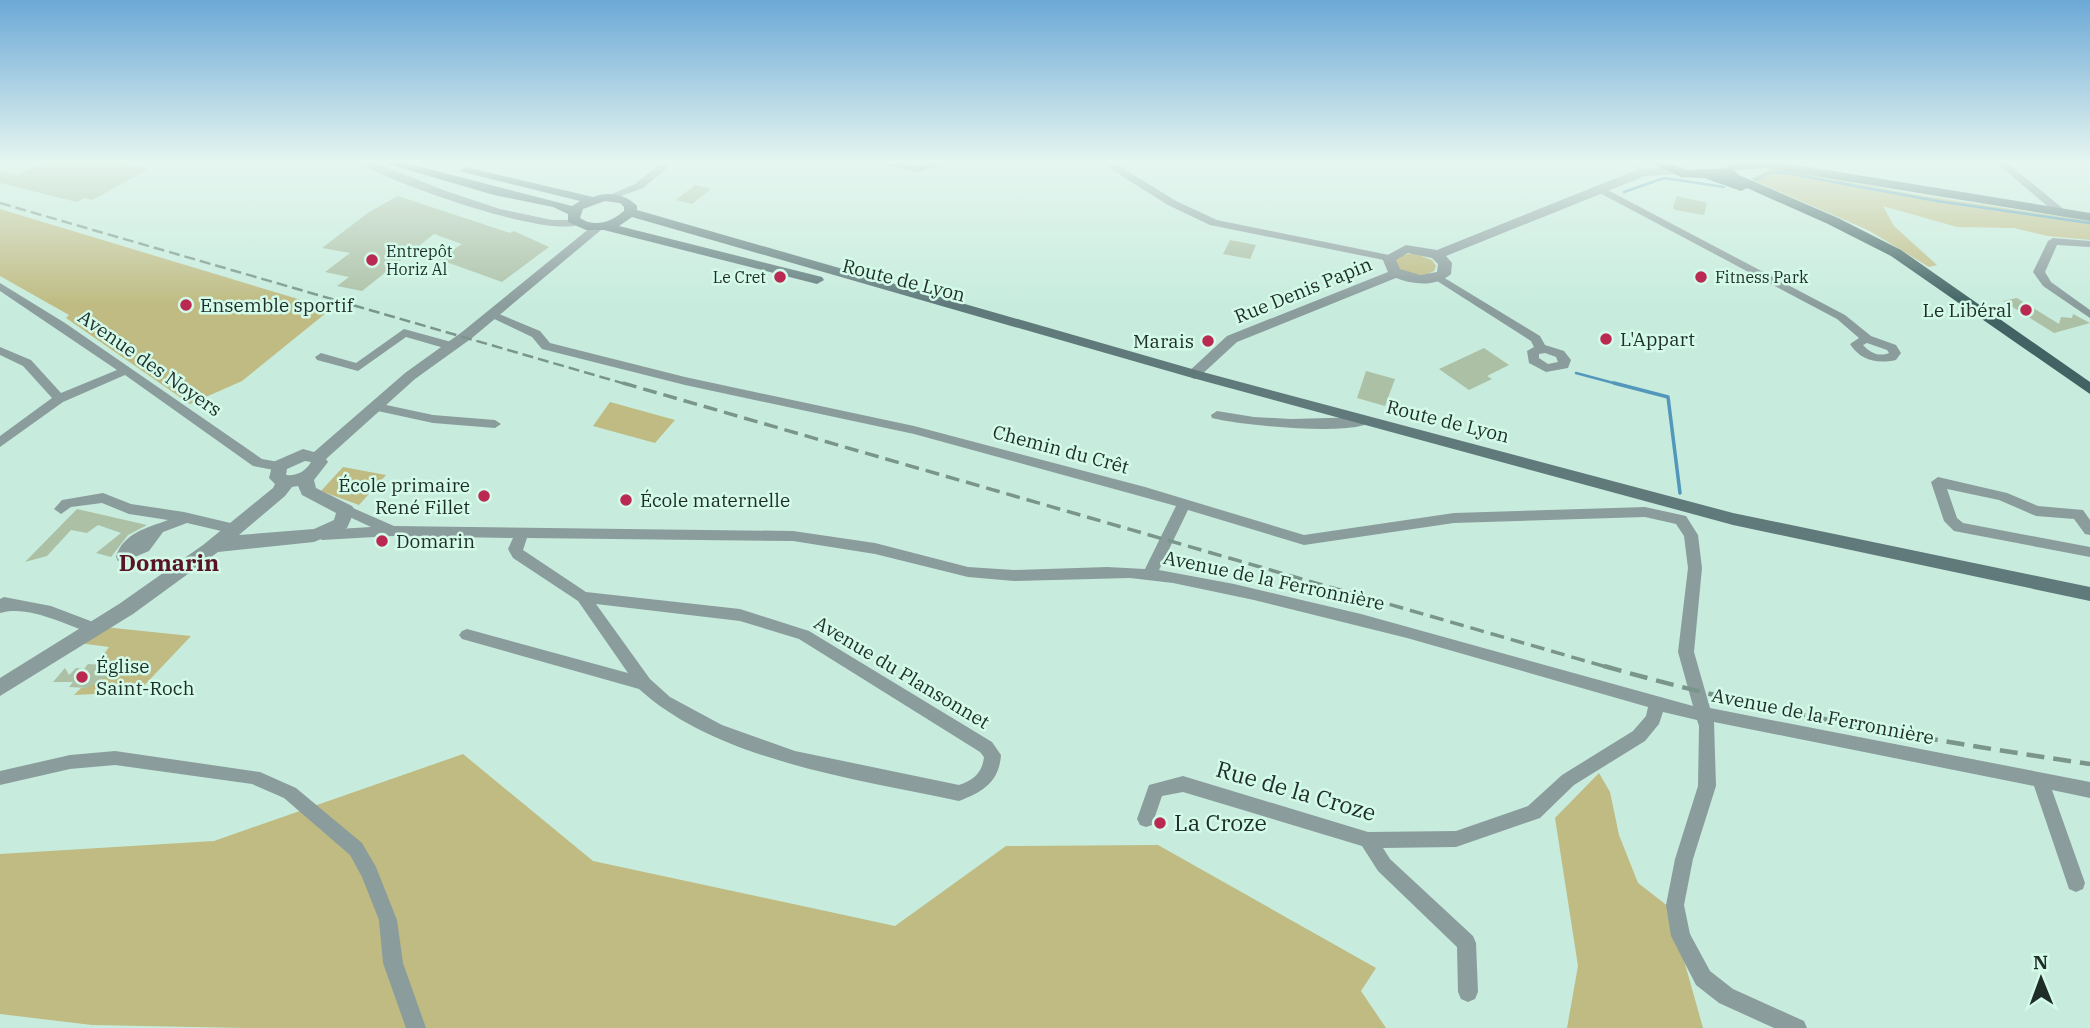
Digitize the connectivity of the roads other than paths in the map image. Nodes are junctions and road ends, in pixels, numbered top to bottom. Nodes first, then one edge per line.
1 (499, 209) edge
2 (563, 209) edge
3 (584, 209) edge
4 (628, 209) edge
5 (636, 209) edge
6 (1185, 209) edge
7 (1554, 209) edge
8 (1638, 209) edge
9 (1806, 209) edge
10 (2036, 209) edge
11 (2057, 209) edge
12 (2042, 210) joint
13 (2062, 213) junction
14 (2090, 217) edge
15 (575, 218) junction
16 (600, 226) junction
17 (574, 242) junction
18 (2090, 244) edge
19 (1437, 255) junction
20 (1389, 258) junction
21 (1397, 273) junction
22 (1438, 277) junction
23 (0, 286) edge
24 (492, 314) junction
25 (2090, 315) edge
26 (1867, 338) dead end
27 (452, 346) junction
28 (1541, 349) dead end
29 (0, 351) edge
30 (321, 357) dead end
31 (127, 370) junction
32 (1194, 374) junction
33 (2090, 389) edge
34 (60, 399) junction
35 (377, 407) junction
36 (1217, 415) dead end
37 (1366, 421) junction
38 (495, 424) dead end
39 (0, 443) edge
40 (317, 458) junction
41 (280, 480) junction
42 (307, 484) junction
43 (1626, 488) junction
44 (1184, 503) junction
45 (61, 509) dead end
46 (346, 510) junction
47 (1632, 513) junction
48 (1687, 513) junction
49 (186, 518) junction
50 (158, 528) dead end
51 (2090, 530) edge
52 (237, 531) junction
53 (391, 531) junction
54 (522, 534) junction
55 (322, 535) junction
56 (2090, 552) edge
57 (1150, 574) junction
58 (2090, 586) edge
59 (2090, 594) edge
60 (583, 597) junction
61 (0, 607) edge
62 (96, 629) junction
63 (467, 635) dead end
64 (3, 683) edge
65 (644, 684) junction
66 (1658, 704) junction
67 (1703, 714) junction
68 (0, 778) edge
69 (2041, 782) junction
70 (2090, 790) edge
71 (1146, 819) dead end
72 (1368, 840) junction
73 (2076, 883) dead end
74 (1468, 992) dead end
75 (416, 1028) edge
76 (1797, 1028) edge

1 - 15 street
2 - 15 main road
3 - 15 main road
4 - 16 main road
5 - 32 main road, Route de Lyon
6 - 20 street
7 - 19 street
8 - 26 street
9 - 33 main road
10 - 12 main road
11 - 13 street
12 - 13 main road
13 - 14 main road
15 - 16 main road, Route de Lyon
15 - 17 street
16 - 17 street
16 - 32 main road, Route de Lyon
17 - 24 street
18 - 25 street
19 - 20 street
19 - 22 street
20 - 21 street
21 - 22 street
21 - 32 street, Rue Denis Papin
22 - 28 street
23 - 31 street, Avenue des Noyers
24 - 27 street
24 - 44 street, Chemin du Crêt
27 - 30 street
27 - 35 street
29 - 34 street
31 - 34 street
31 - 41 street, Avenue des Noyers
32 - 37 main road, Route de Lyon
34 - 39 street
35 - 38 street
35 - 40 street
36 - 37 street
37 - 43 main road, Route de Lyon
40 - 41 street
40 - 42 street
41 - 42 street
41 - 52 street
42 - 46 street, Avenue de la Ferronnière
43 - 47 street
43 - 48 main road, Route de Lyon
44 - 47 street, Chemin du Crêt
44 - 57 street
45 - 49 street
46 - 53 street, Avenue de la Ferronnière
46 - 55 street
47 - 48 street, Chemin du Crêt
48 - 58 main road
48 - 59 main road
48 - 67 street
49 - 50 street
49 - 52 street
51 - 56 street
52 - 55 street, Avenue de la Ferronnière
52 - 62 street, Avenue de la Ferronnière
53 - 54 street, Avenue de la Ferronnière
53 - 55 street, Avenue de la Ferronnière
54 - 57 street, Avenue de la Ferronnière
54 - 60 street, Avenue du Plansonnet
57 - 66 street, Avenue de la Ferronnière
60 - 65 street, Avenue du Plansonnet
60 - 65 street, Avenue du Plansonnet
61 - 62 street
62 - 64 street, Avenue de la Ferronnière
63 - 65 street
66 - 67 street, Avenue de la Ferronnière
66 - 72 street, Rue de la Croze
67 - 69 street, Avenue de la Ferronnière
67 - 76 street
68 - 75 street
69 - 70 street, Avenue de la Ferronnière
69 - 73 street
71 - 72 street, Rue de la Croze
72 - 74 street

